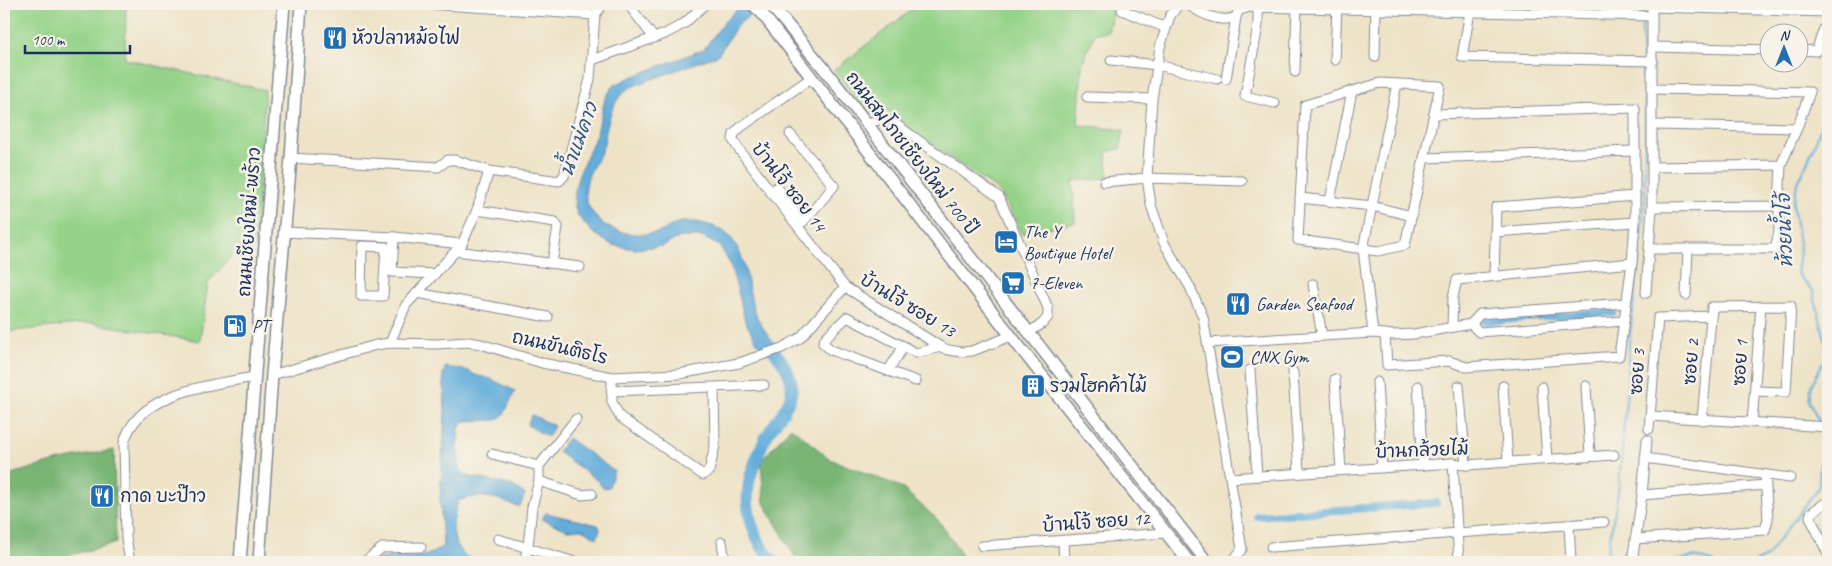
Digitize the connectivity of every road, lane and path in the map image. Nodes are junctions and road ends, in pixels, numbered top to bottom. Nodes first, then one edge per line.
1 (284, 4) edge
2 (302, 4) edge
3 (427, 4) edge
4 (603, 4) edge
5 (628, 4) edge
6 (705, 4) edge
7 (770, 4) edge
8 (1123, 4) edge
9 (1179, 4) edge
10 (1187, 4) edge
11 (467, 5) edge
12 (1258, 5) edge
13 (1297, 6) edge
14 (1337, 6) edge
15 (1425, 7) edge
16 (756, 8) edge
17 (1376, 9) junction
18 (1239, 10) edge
19 (1470, 12) junction
20 (1828, 12) edge
21 (595, 15) junction
22 (1645, 16) junction
23 (1828, 24) edge
24 (1166, 28) junction
25 (654, 38) junction
26 (1653, 47) junction
27 (1760, 50) edge
28 (1810, 51) edge
29 (1375, 57) dead end
30 (592, 60) junction
31 (1111, 60) dead end
32 (1335, 60) dead end
33 (1646, 61) junction
34 (1157, 65) junction
35 (1295, 72) dead end
36 (811, 78) junction
37 (1398, 84) junction
38 (1653, 89) junction
39 (1352, 91) junction
40 (1087, 97) dead end
41 (1152, 99) junction
42 (1275, 103) dead end
43 (1434, 114) junction
44 (867, 123) junction
45 (1653, 125) junction
46 (1797, 128) junction
47 (790, 134) dead end
48 (1634, 151) junction
49 (291, 158) junction
50 (1424, 158) junction
51 (1781, 165) junction
52 (1653, 167) junction
53 (489, 171) junction
54 (1147, 178) junction
55 (1242, 181) dead end
56 (1104, 182) dead end
57 (771, 192) junction
58 (1634, 196) junction
59 (1300, 198) junction
60 (1330, 201) junction
61 (1372, 206) junction
62 (1779, 206) junction
63 (1652, 207) junction
64 (477, 210) junction
65 (1412, 216) junction
66 (1634, 222) junction
67 (284, 232) junction
68 (1495, 232) junction
69 (363, 236) junction
70 (394, 237) junction
71 (362, 246) junction
72 (459, 247) junction
73 (1363, 249) junction
74 (1649, 249) junction
75 (1688, 249) junction
76 (552, 263) junction
77 (1632, 263) junction
78 (580, 267) dead end
79 (435, 274) junction
80 (1494, 276) junction
81 (1313, 284) dead end
82 (845, 286) junction
83 (417, 293) junction
84 (1646, 293) dead end
85 (1686, 295) dead end
86 (1626, 303) junction
87 (1761, 306) junction
88 (1711, 311) junction
89 (548, 317) dead end
90 (1624, 321) junction
91 (1471, 324) junction
92 (1452, 326) junction
93 (1029, 332) junction
94 (1373, 333) junction
95 (1385, 334) junction
96 (1011, 336) junction
97 (1322, 336) junction
98 (390, 342) junction
99 (1208, 343) junction
100 (904, 346) junction
101 (941, 347) junction
102 (1250, 370) dead end
103 (888, 371) junction
104 (1292, 372) dead end
105 (272, 375) junction
106 (254, 376) junction
107 (612, 376) junction
108 (1335, 379) dead end
109 (916, 381) dead end
110 (1376, 382) dead end
111 (764, 385) dead end
112 (1418, 386) dead end
113 (1459, 386) dead end
114 (1503, 386) dead end
115 (1586, 386) dead end
116 (1542, 387) dead end
117 (714, 388) junction
118 (611, 391) junction
119 (1754, 392) junction
120 (1650, 416) junction
121 (576, 419) dead end
122 (1702, 420) junction
123 (1752, 423) junction
124 (1824, 426) edge
125 (1649, 429) dead end
126 (1647, 440) dead end
127 (492, 454) dead end
128 (1614, 455) dead end
129 (1590, 456) junction
130 (1645, 458) junction
131 (1547, 459) junction
132 (1508, 462) junction
133 (1453, 463) junction
134 (1423, 465) junction
135 (539, 466) junction
136 (1466, 466) junction
137 (1382, 468) junction
138 (1341, 470) junction
139 (1299, 473) junction
140 (1765, 475) junction
141 (1257, 476) junction
142 (1231, 478) junction
143 (1790, 478) dead end
144 (539, 481) junction
145 (1766, 485) junction
146 (592, 494) dead end
147 (1642, 495) junction
148 (1828, 500) edge
149 (1604, 522) dead end
150 (1569, 525) junction
151 (1457, 532) junction
152 (1166, 533) junction
153 (498, 539) dead end
154 (1635, 539) junction
155 (1063, 541) junction
156 (722, 542) dead end
157 (982, 546) dead end
158 (421, 547) dead end
159 (528, 547) junction
160 (1271, 547) dead end
161 (1828, 554) edge
162 (130, 562) edge
163 (240, 562) edge
164 (259, 562) edge
165 (364, 562) edge
166 (524, 562) edge
167 (575, 562) edge
168 (725, 562) edge
169 (1064, 562) edge
170 (1189, 562) edge
171 (1207, 562) edge
172 (1232, 562) edge
173 (1459, 562) edge
174 (1571, 562) edge
175 (1632, 562) edge

1 - 106 main road, ถนนเชียงใหม่-พร้าว
2 - 49 main road, ถนนเชียงใหม่-พร้าว
3 - 11 street
4 - 21 street
5 - 25 street
6 - 25 street
7 - 44 main road, ถนนสมโภชเชียงใหม่ 700 ปี
8 - 24 street
9 - 24 street
10 - 18 street
11 - 21 street
12 - 13 street
12 - 18 street
12 - 42 street
13 - 14 street
13 - 35 street
14 - 17 street
14 - 32 street
15 - 17 street
15 - 19 street
16 - 36 main road, ถนนสมโภชเชียงใหม่ 700 ปี
17 - 29 street
18 - 34 street
19 - 22 street
19 - 33 street
20 - 22 street
21 - 30 street
22 - 26 street
23 - 28 street
24 - 34 street
25 - 30 street
26 - 27 street
26 - 33 street
30 - 53 street
31 - 34 street
33 - 38 street
34 - 41 street
36 - 57 street, บ้านโจ้ ซอย 14
36 - 96 main road, ถนนสมโภชเชียงใหม่ 700 ปี
37 - 39 street
37 - 43 street
37 - 61 street
38 - 45 street
38 - 46 street
39 - 59 street
39 - 60 street
40 - 41 street
41 - 54 street
43 - 48 street
43 - 50 street
44 - 93 main road, ถนนสมโภชเชียงใหม่ 700 ปี
44 - 93 street
45 - 46 street
45 - 52 street
46 - 51 street
47 - 57 street
48 - 50 street
48 - 58 street
49 - 53 street
49 - 67 main road, ถนนเชียงใหม่-พร้าว
50 - 65 street
51 - 52 street
51 - 62 street
52 - 63 street
53 - 64 street
54 - 55 street
54 - 56 street
54 - 99 street
57 - 82 street, บ้านโจ้ ซอย 14
58 - 66 street
58 - 68 street
59 - 60 street
59 - 73 street
60 - 61 street
61 - 65 street
61 - 73 street
62 - 63 street
62 - 75 street
63 - 74 street
64 - 72 street
64 - 76 street
65 - 73 street
66 - 68 street
66 - 77 street
67 - 69 street
67 - 105 main road, ถนนเชียงใหม่-พร้าว
68 - 80 street
69 - 70 street
69 - 71 street
70 - 72 street
70 - 79 street
71 - 71 street
72 - 76 street
72 - 79 street
73 - 94 street
74 - 75 street
74 - 84 street
75 - 85 street
76 - 78 street
77 - 80 street
77 - 86 street
79 - 83 street
80 - 92 street
81 - 97 street
82 - 101 street, บ้านโจ้ ซอย 13
82 - 107 street, ถนนขันติธโร
83 - 89 street
83 - 98 street
86 - 90 street
86 - 91 street
87 - 88 street
87 - 119 street, ซอย 1
87 - 119 street
88 - 120 street, ซอย 3
88 - 122 street, ซอย 2
90 - 91 street
90 - 95 street
91 - 92 street
92 - 95 street
93 - 171 main road, ถนนสมโภชเชียงใหม่ 700 ปี
94 - 95 street
94 - 97 street
96 - 101 street, บ้านโจ้ ซอย 13
96 - 152 main road, ถนนสมโภชเชียงใหม่ 700 ปี
97 - 99 street
98 - 105 street, ถนนขันติธโร
98 - 107 street, ถนนขันติธโร
99 - 142 street
100 - 101 street
100 - 103 street
100 - 103 street
102 - 141 street
103 - 109 street
104 - 139 street
105 - 106 main road
105 - 164 main road, ถนนเชียงใหม่-พร้าว
106 - 162 street
106 - 163 main road, ถนนเชียงใหม่-พร้าว
107 - 118 street
108 - 138 street
110 - 137 street
111 - 117 street
112 - 134 street
113 - 136 street
114 - 132 street
115 - 129 street
116 - 131 street
117 - 118 street
117 - 118 street
119 - 123 street, ซอย 1
120 - 122 street
120 - 125 street, ซอย 3
121 - 135 street
122 - 123 street
123 - 124 street
126 - 130 street
127 - 135 street
128 - 129 street, บ้านกล้วยไม้
129 - 131 street, บ้านกล้วยไม้
130 - 140 street
130 - 147 street
131 - 132 street, บ้านกล้วยไม้
132 - 136 street, บ้านกล้วยไม้
133 - 134 street, บ้านกล้วยไม้
133 - 136 street, บ้านกล้วยไม้
133 - 151 street
134 - 137 street, บ้านกล้วยไม้
135 - 144 street
137 - 138 street, บ้านกล้วยไม้
138 - 139 street, บ้านกล้วยไม้
139 - 141 street, บ้านกล้วยไม้
140 - 143 street
140 - 145 street
141 - 142 street, บ้านกล้วยไม้
142 - 172 street
144 - 146 street
144 - 159 street
145 - 147 street
145 - 154 street
147 - 154 street
148 - 161 street
149 - 150 street
150 - 151 street
150 - 174 street
151 - 160 street
151 - 173 street
152 - 155 street, บ้านโจ้ ซอย 12
152 - 170 main road, ถนนสมโภชเชียงใหม่ 700 ปี
153 - 159 street
154 - 175 street
155 - 157 street, บ้านโจ้ ซอย 12
155 - 169 street
156 - 168 street
158 - 165 street
159 - 166 street
159 - 167 street

